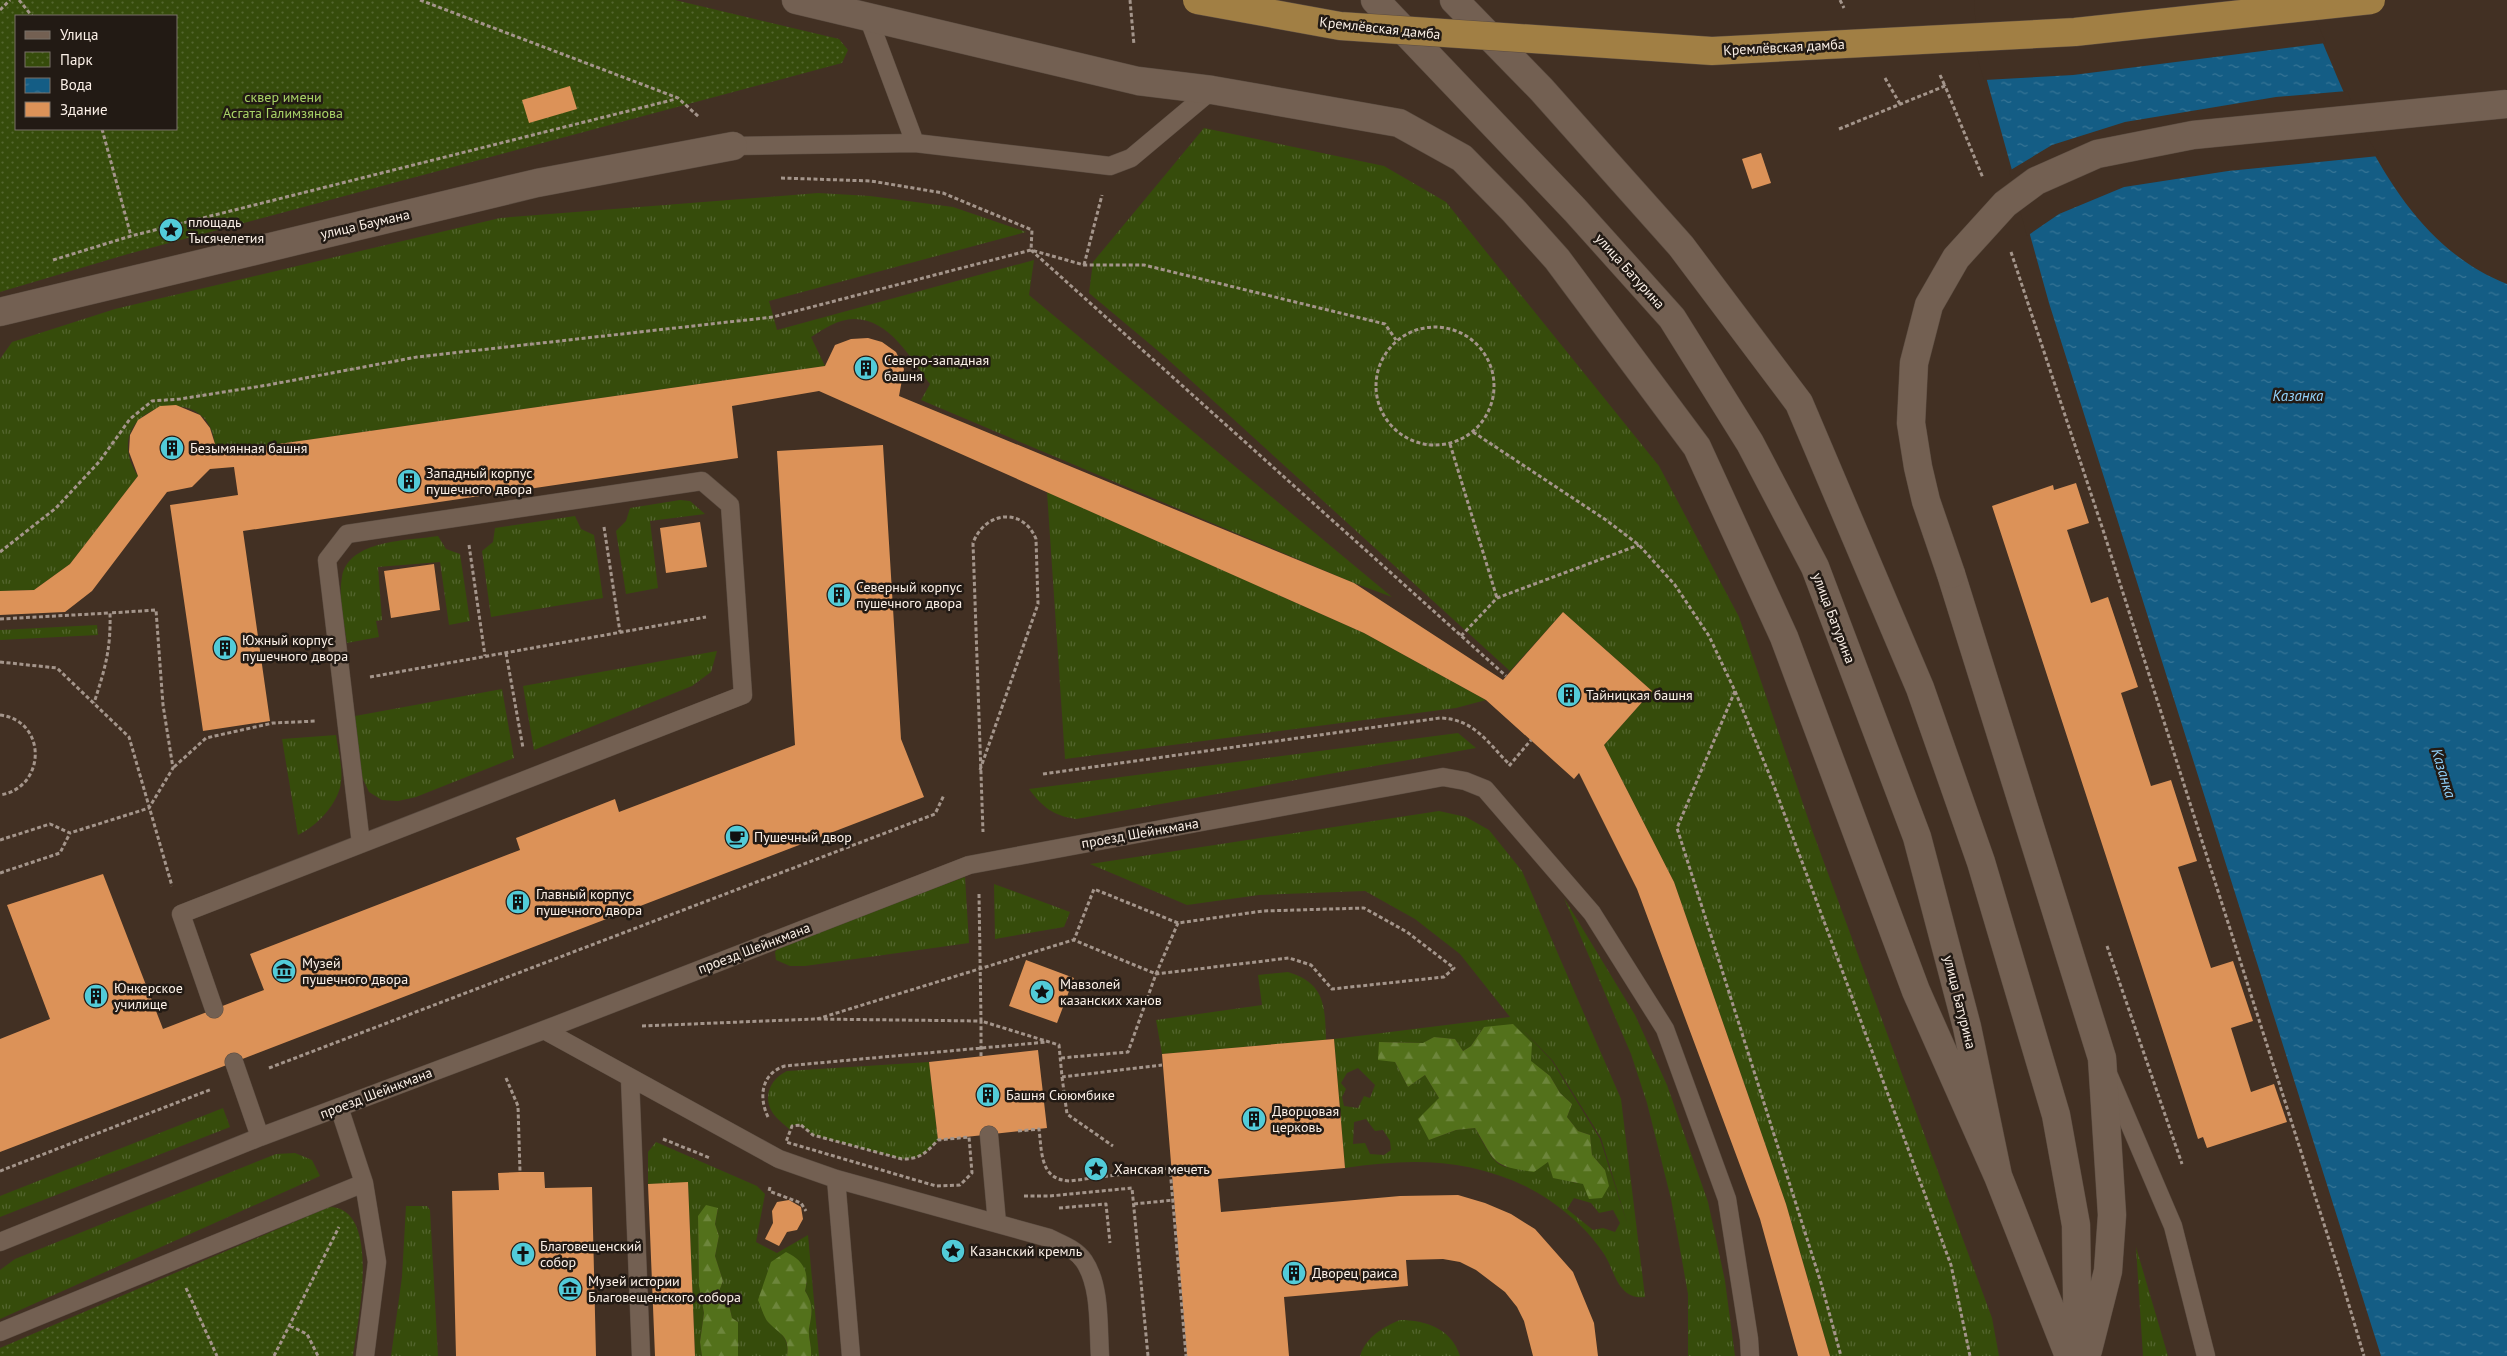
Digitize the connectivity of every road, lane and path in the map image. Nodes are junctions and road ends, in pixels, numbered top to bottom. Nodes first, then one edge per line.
1 (10, 0) edge
2 (19, 0) edge
3 (420, 0) edge
4 (796, 0) edge
5 (1198, 0) edge
6 (1375, 0) edge
7 (1454, 0) edge
8 (2372, 0) edge
9 (0, 10) edge
10 (31, 15) edge
11 (868, 17) junction
12 (1212, 90) junction
13 (678, 98) junction
14 (2507, 104) edge
15 (1839, 128) dead end
16 (102, 130) edge
17 (915, 143) junction
18 (733, 146) junction
19 (775, 178) dead end
20 (1984, 182) dead end
21 (131, 236) junction
22 (2009, 244) dead end
23 (1031, 250) junction
24 (47, 262) dead end
25 (0, 312) edge
26 (1396, 340) junction
27 (1473, 432) junction
28 (1450, 444) junction
29 (599, 496) junction
30 (465, 517) junction
31 (1639, 545) junction
32 (0, 552) edge
33 (1497, 598) junction
34 (736, 611) junction
35 (110, 613) junction
36 (0, 619) edge
37 (620, 632) junction
38 (1460, 636) junction
39 (506, 653) junction
40 (485, 656) junction
41 (0, 662) edge
42 (1506, 676) dead end
43 (342, 682) junction
44 (1735, 691) junction
45 (94, 703) junction
46 (0, 715) edge
47 (346, 719) junction
48 (1531, 740) dead end
49 (173, 768) junction
50 (980, 770) junction
51 (1043, 774) dead end
52 (528, 779) junction
53 (0, 795) edge
54 (944, 795) dead end
55 (149, 808) junction
56 (70, 833) junction
57 (0, 840) edge
58 (361, 844) junction
59 (982, 863) junction
60 (0, 873) edge
61 (181, 914) junction
62 (1178, 923) junction
63 (1074, 940) junction
64 (980, 969) junction
65 (1156, 974) junction
66 (214, 1009) dead end
67 (814, 1020) junction
68 (981, 1021) junction
69 (634, 1027) dead end
70 (544, 1030) junction
71 (1048, 1042) junction
72 (495, 1048) junction
73 (982, 1048) junction
74 (982, 1056) dead end
75 (1060, 1058) junction
76 (2102, 1058) junction
77 (1162, 1065) dead end
78 (270, 1067) dead end
79 (236, 1070) joint
80 (1062, 1077) junction
81 (630, 1078) junction
82 (339, 1107) junction
83 (769, 1120) dead end
84 (783, 1131) dead end
85 (1011, 1132) dead end
86 (788, 1134) junction
87 (989, 1135) dead end
88 (260, 1137) junction
89 (1113, 1146) dead end
90 (0, 1171) edge
91 (520, 1172) dead end
92 (1998, 1176) junction
93 (836, 1179) junction
94 (364, 1183) junction
95 (1174, 1200) junction
96 (1134, 1204) dead end
97 (997, 1224) junction
98 (0, 1242) edge
99 (173, 1261) junction
100 (290, 1326) junction
101 (0, 1332) edge
102 (216, 1356) edge
103 (274, 1356) edge
104 (318, 1356) edge
105 (365, 1356) edge
106 (641, 1356) edge
107 (851, 1356) edge
108 (1100, 1356) edge
109 (1186, 1356) edge
110 (1750, 1356) edge
111 (1841, 1356) edge
112 (1970, 1356) edge
113 (2069, 1356) edge
114 (2078, 1356) edge
115 (2086, 1356) edge
116 (2206, 1356) edge
117 (2364, 1356) edge

1 - 9 path
2 - 10 path
3 - 13 path
4 - 11 main road
5 - 8 main road, Кремлёвская дамба, bridge
6 - 92 main road, улица Батурина
7 - 114 main road
11 - 12 main road
11 - 17 lane
12 - 17 lane
12 - 92 main road
13 - 18 path
13 - 21 path
14 - 76 main road, bridge
15 - 20 path
16 - 21 path
17 - 18 lane
18 - 25 main road, улица Баумана
19 - 23 path
21 - 24 path
22 - 117 path
23 - 26 path
23 - 32 path
23 - 38 path
26 - 27 path
26 - 28 path
27 - 28 path
27 - 31 path
28 - 33 path
29 - 30 lane
29 - 34 lane
29 - 37 path
30 - 40 path
30 - 43 lane
31 - 33 path
31 - 44 path
33 - 38 path
34 - 37 path
34 - 52 lane
35 - 36 path
35 - 45 path
35 - 49 path
37 - 39 path
38 - 42 path
39 - 40 path
39 - 52 path
40 - 43 path
41 - 45 path
43 - 47 lane
44 - 111 path
44 - 112 path
45 - 55 path
46 - 53 path
47 - 49 path
47 - 58 lane
48 - 51 path
49 - 55 path
50 - 50 path
50 - 59 path
52 - 58 lane
54 - 78 path
55 - 56 path
55 - 61 path
56 - 57 path
56 - 60 path
58 - 61 lane
59 - 64 path
59 - 70 lane, проезд Шейнкмана
59 - 110 lane, проезд Шейнкмана
61 - 66 lane
62 - 63 path
62 - 65 path
62 - 65 path
63 - 64 path
63 - 65 path
64 - 67 path
64 - 68 path
65 - 75 path
67 - 68 path
67 - 69 path
68 - 71 path
68 - 73 path
70 - 72 lane, проезд Шейнкмана
70 - 81 lane
71 - 73 path
71 - 75 path
72 - 82 lane, проезд Шейнкмана
72 - 91 path
73 - 74 path
73 - 83 path
75 - 80 path
76 - 115 main road
76 - 116 lane
77 - 80 path
79 - 88 lane
79 - 90 path
80 - 89 path
81 - 93 lane
81 - 106 lane
82 - 88 lane, проезд Шейнкмана
82 - 94 lane
84 - 86 path
85 - 95 path
86 - 86 path
87 - 97 lane
88 - 98 lane, проезд Шейнкмана
92 - 113 main road, улица Батурина
93 - 97 lane
93 - 107 lane
94 - 99 lane
94 - 100 path
94 - 105 lane
95 - 96 path
95 - 109 path
97 - 108 lane
99 - 101 lane
99 - 102 path
100 - 103 path
100 - 104 path

